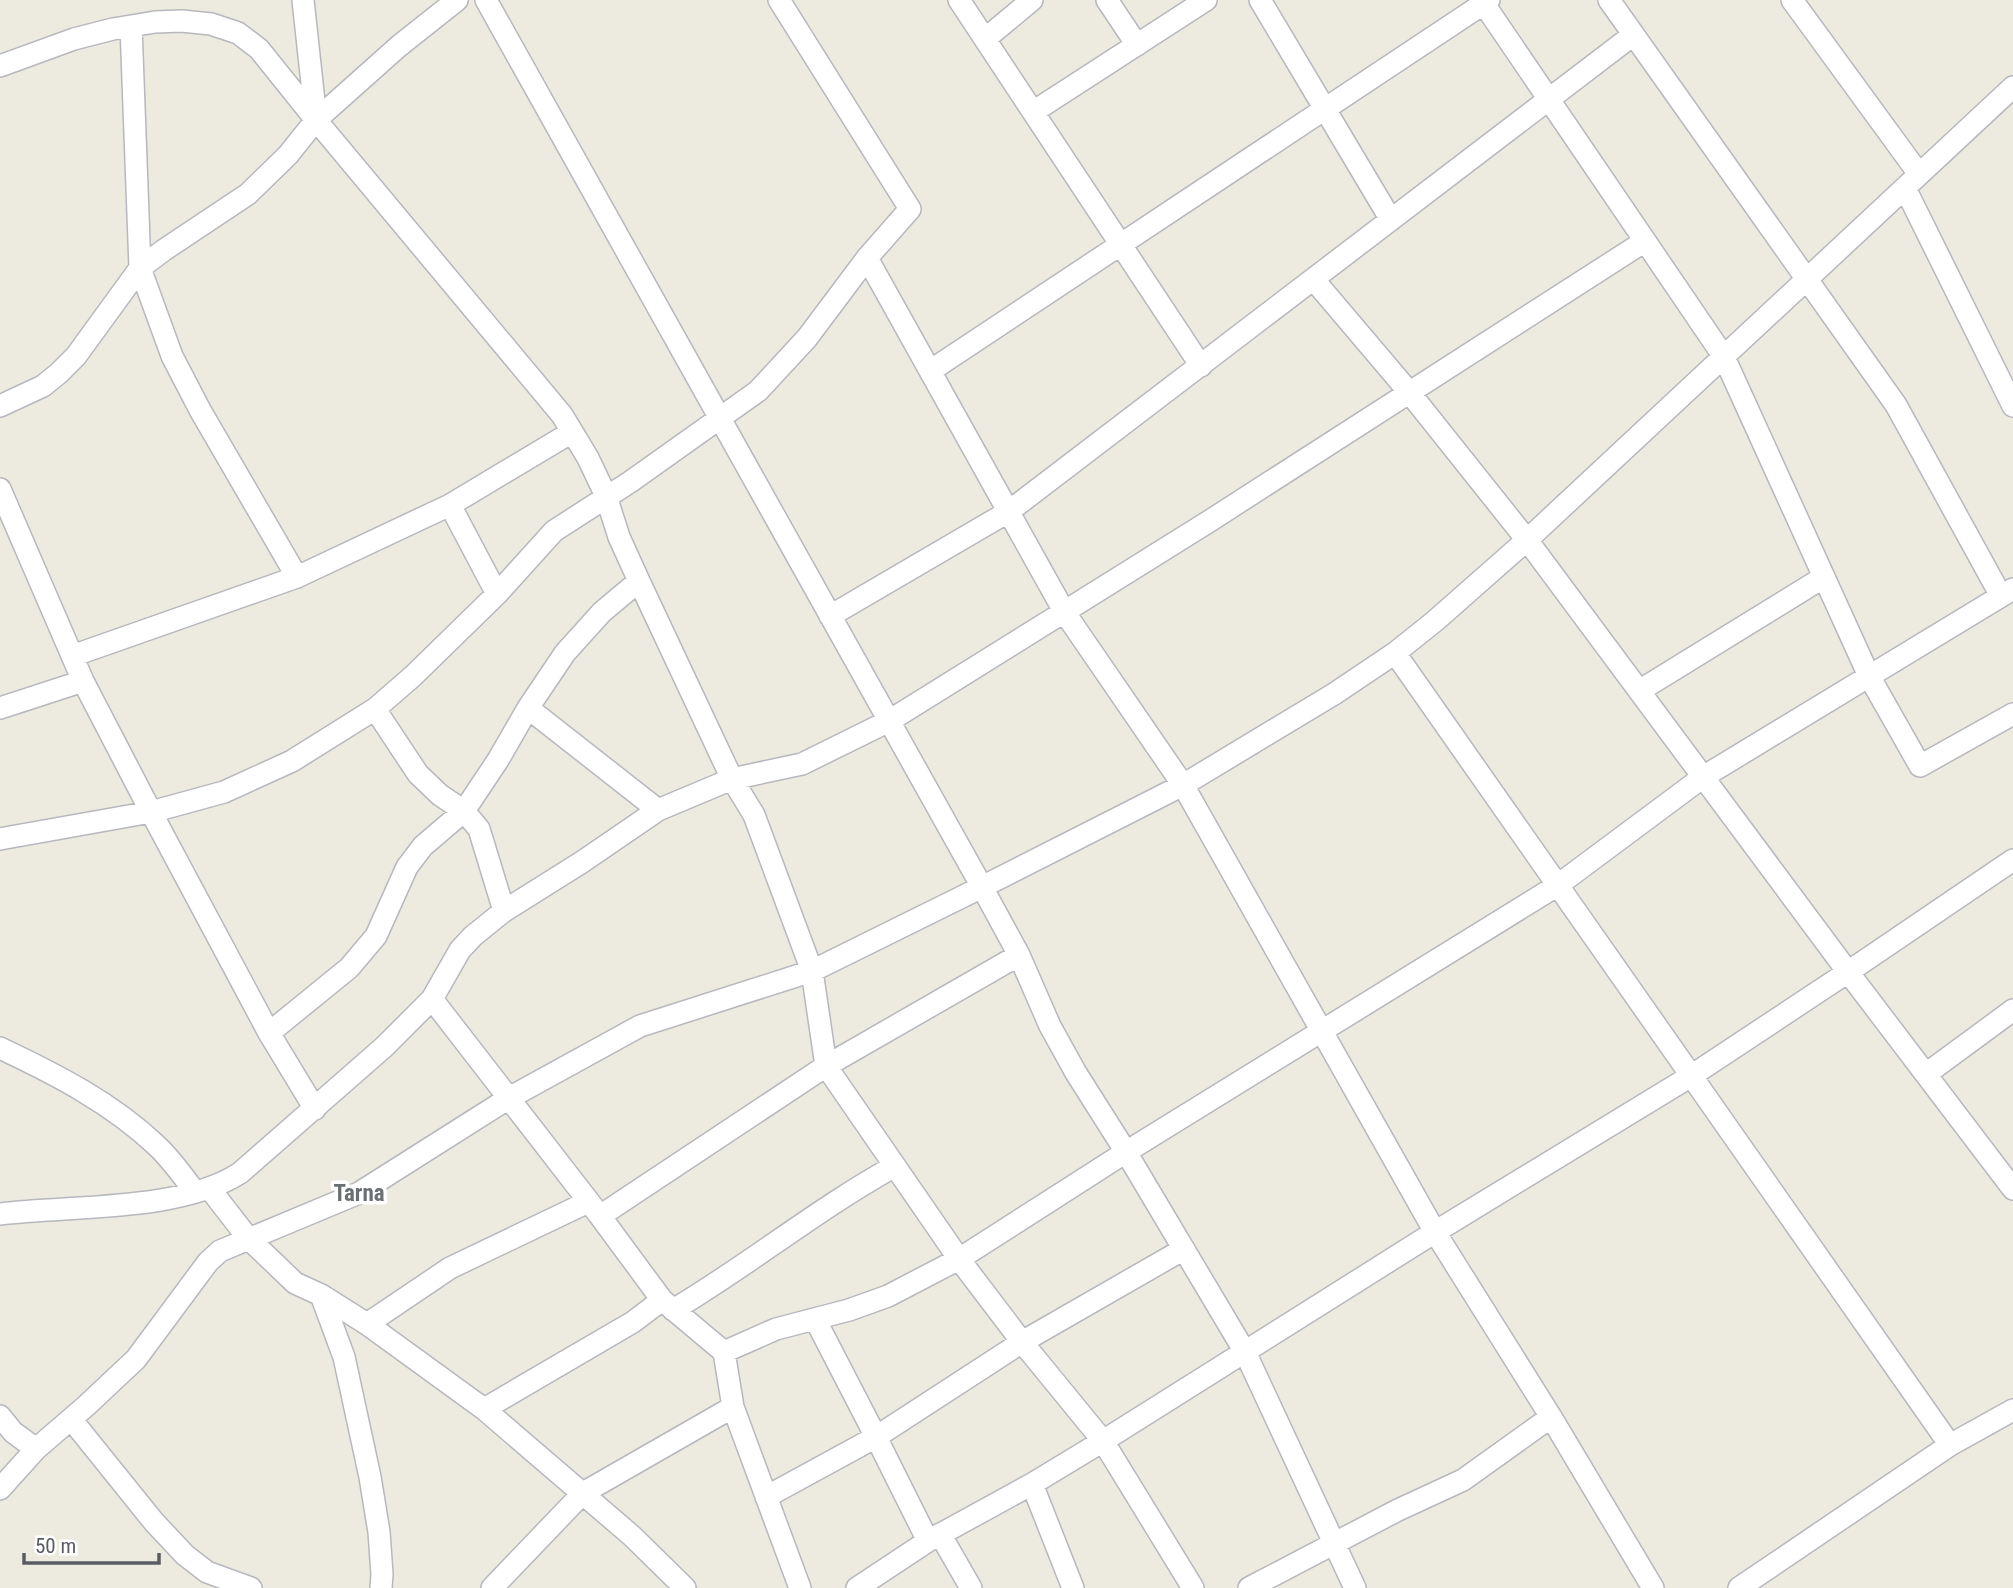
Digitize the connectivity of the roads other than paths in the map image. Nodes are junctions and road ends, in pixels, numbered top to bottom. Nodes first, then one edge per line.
1 (303, 0) edge
2 (457, 0) edge
3 (486, 0) edge
4 (779, 0) edge
5 (959, 0) edge
6 (1032, 0) edge
7 (1107, 0) edge
8 (1206, 0) edge
9 (1260, 0) edge
10 (1609, 0) edge
11 (1792, 0) edge
12 (1486, 2) edge
13 (131, 26) junction
14 (1633, 35) junction
15 (985, 39) junction
16 (1137, 45) junction
17 (0, 66) edge
18 (2013, 87) edge
19 (1549, 99) junction
20 (1325, 110) junction
21 (1033, 113) junction
22 (316, 120) junction
23 (1912, 181) junction
24 (1391, 220) junction
25 (1645, 242) junction
26 (1121, 245) junction
27 (867, 258) junction
28 (141, 268) junction
29 (1807, 279) junction
30 (1314, 280) junction
31 (1724, 357) junction
32 (1201, 366) junction
33 (930, 372) junction
34 (1409, 392) junction
35 (0, 405) edge
36 (2013, 405) edge
37 (720, 419) junction
38 (572, 432) junction
39 (0, 489) edge
40 (606, 496) junction
41 (450, 505) junction
42 (1008, 512) junction
43 (1527, 540) junction
44 (297, 577) junction
45 (1824, 577) junction
46 (639, 581) junction
47 (2007, 593) edge
48 (497, 594) junction
49 (1065, 612) junction
50 (831, 616) junction
51 (1395, 653) junction
52 (72, 656) junction
53 (1869, 676) junction
54 (83, 681) junction
55 (1639, 691) junction
56 (0, 708) edge
57 (528, 708) junction
58 (375, 709) junction
59 (2013, 714) edge
60 (889, 721) junction
61 (1703, 777) junction
62 (732, 779) junction
63 (1183, 785) junction
64 (658, 810) junction
65 (464, 811) junction
66 (151, 812) junction
67 (0, 839) edge
68 (2013, 860) edge
69 (1558, 886) junction
70 (982, 887) junction
71 (504, 911) junction
72 (1019, 955) junction
73 (812, 971) junction
74 (1848, 972) junction
75 (432, 999) junction
76 (2013, 1010) edge
77 (1322, 1031) junction
78 (269, 1033) junction
79 (0, 1048) edge
80 (826, 1066) junction
81 (1926, 1074) junction
82 (1691, 1076) junction
83 (509, 1098) junction
84 (315, 1109) junction
85 (1126, 1152) junction
86 (895, 1166) junction
87 (2012, 1187) edge
88 (203, 1190) junction
89 (594, 1209) junction
90 (0, 1214) edge
91 (1436, 1232) junction
92 (248, 1238) junction
93 (1184, 1249) junction
94 (959, 1259) junction
95 (321, 1295) junction
96 (668, 1305) junction
97 (815, 1320) junction
98 (367, 1324) junction
99 (1022, 1342) junction
100 (724, 1352) junction
101 (1245, 1352) junction
102 (733, 1407) junction
103 (484, 1409) junction
104 (2013, 1410) edge
105 (0, 1416) edge
106 (1551, 1417) junction
107 (71, 1419) junction
108 (877, 1437) junction
109 (1103, 1441) junction
110 (1951, 1446) junction
111 (36, 1449) junction
112 (1032, 1484) junction
113 (0, 1489) edge
114 (583, 1493) junction
115 (766, 1497) junction
116 (934, 1538) junction
117 (1335, 1543) junction
118 (251, 1588) edge
119 (381, 1588) edge
120 (492, 1588) edge
121 (685, 1588) edge
122 (800, 1588) edge
123 (857, 1588) edge
124 (971, 1588) edge
125 (1073, 1588) edge
126 (1193, 1588) edge
127 (1249, 1588) edge
128 (1355, 1588) edge
129 (1653, 1588) edge
130 (1739, 1588) edge

1 - 22 street
2 - 22 street
3 - 37 street
4 - 27 street
5 - 15 street
6 - 15 street
7 - 16 street
8 - 16 street
9 - 20 street
10 - 14 street
11 - 23 street
12 - 19 street
12 - 20 street
13 - 17 street
13 - 22 street
13 - 28 street
14 - 19 street
14 - 29 street
15 - 21 street
16 - 21 street
18 - 23 street
19 - 24 street
19 - 25 street
20 - 24 street
20 - 26 street
21 - 26 street
22 - 28 street
22 - 38 street
23 - 29 street
23 - 36 street
24 - 30 street
25 - 31 street
25 - 34 street
26 - 32 street
26 - 33 street
27 - 33 street
27 - 37 street
28 - 35 street
28 - 44 street
29 - 31 street
29 - 47 street
30 - 32 street
30 - 34 street
31 - 43 street
31 - 45 street
32 - 42 street
33 - 42 street
34 - 43 street
34 - 49 street
37 - 40 street
37 - 50 street
38 - 40 street
38 - 41 street
39 - 52 street
40 - 46 street
40 - 48 street
41 - 44 street
41 - 48 street
42 - 49 street
42 - 50 street
43 - 51 street
43 - 55 street
44 - 52 street
45 - 53 street
45 - 55 street
46 - 57 street
46 - 62 street
47 - 53 street
48 - 58 street
49 - 60 street
49 - 63 street
50 - 60 street
51 - 63 street
51 - 69 street
52 - 54 street
53 - 59 street
53 - 61 street
54 - 56 street
54 - 66 street
55 - 61 street
57 - 64 street
57 - 65 street
58 - 65 street
58 - 66 street
60 - 62 street
60 - 70 street
61 - 69 street
61 - 74 street
62 - 64 street
62 - 73 street
63 - 70 street
63 - 77 street
64 - 71 street
65 - 71 street
65 - 78 street
66 - 67 street
66 - 78 street
68 - 74 street
69 - 77 street
69 - 82 street
70 - 72 street
70 - 73 street
71 - 75 street
72 - 80 street
72 - 85 street
73 - 80 street
73 - 83 street
74 - 81 street
74 - 82 street
75 - 83 street
75 - 84 street
76 - 81 street
77 - 85 street
77 - 91 street
78 - 84 street
79 - 88 street
80 - 86 street
80 - 89 street
81 - 87 street
82 - 91 street
82 - 110 street
83 - 89 street
83 - 92 street
84 - 88 street
85 - 93 street
85 - 94 street
86 - 94 street
86 - 96 street
88 - 90 street
88 - 92 street
89 - 96 street
89 - 98 street
91 - 101 street
91 - 106 street
92 - 95 street
92 - 107 street
93 - 99 street
93 - 101 street
94 - 97 street
94 - 99 street
95 - 98 street
95 - 119 street
96 - 100 street
96 - 103 street
97 - 100 street
97 - 108 street
98 - 103 street
99 - 108 street
99 - 109 street
100 - 102 street
101 - 109 street
101 - 117 street
102 - 114 street
102 - 115 street
103 - 114 street
104 - 110 street
105 - 111 street
106 - 117 street
106 - 129 street
107 - 111 street
107 - 118 street
108 - 115 street
108 - 116 street
109 - 112 street
109 - 126 street
110 - 130 street
111 - 113 street
112 - 116 street
112 - 125 street
114 - 120 street
114 - 121 street
115 - 122 street
116 - 123 street
116 - 124 street
117 - 127 street
117 - 128 street

